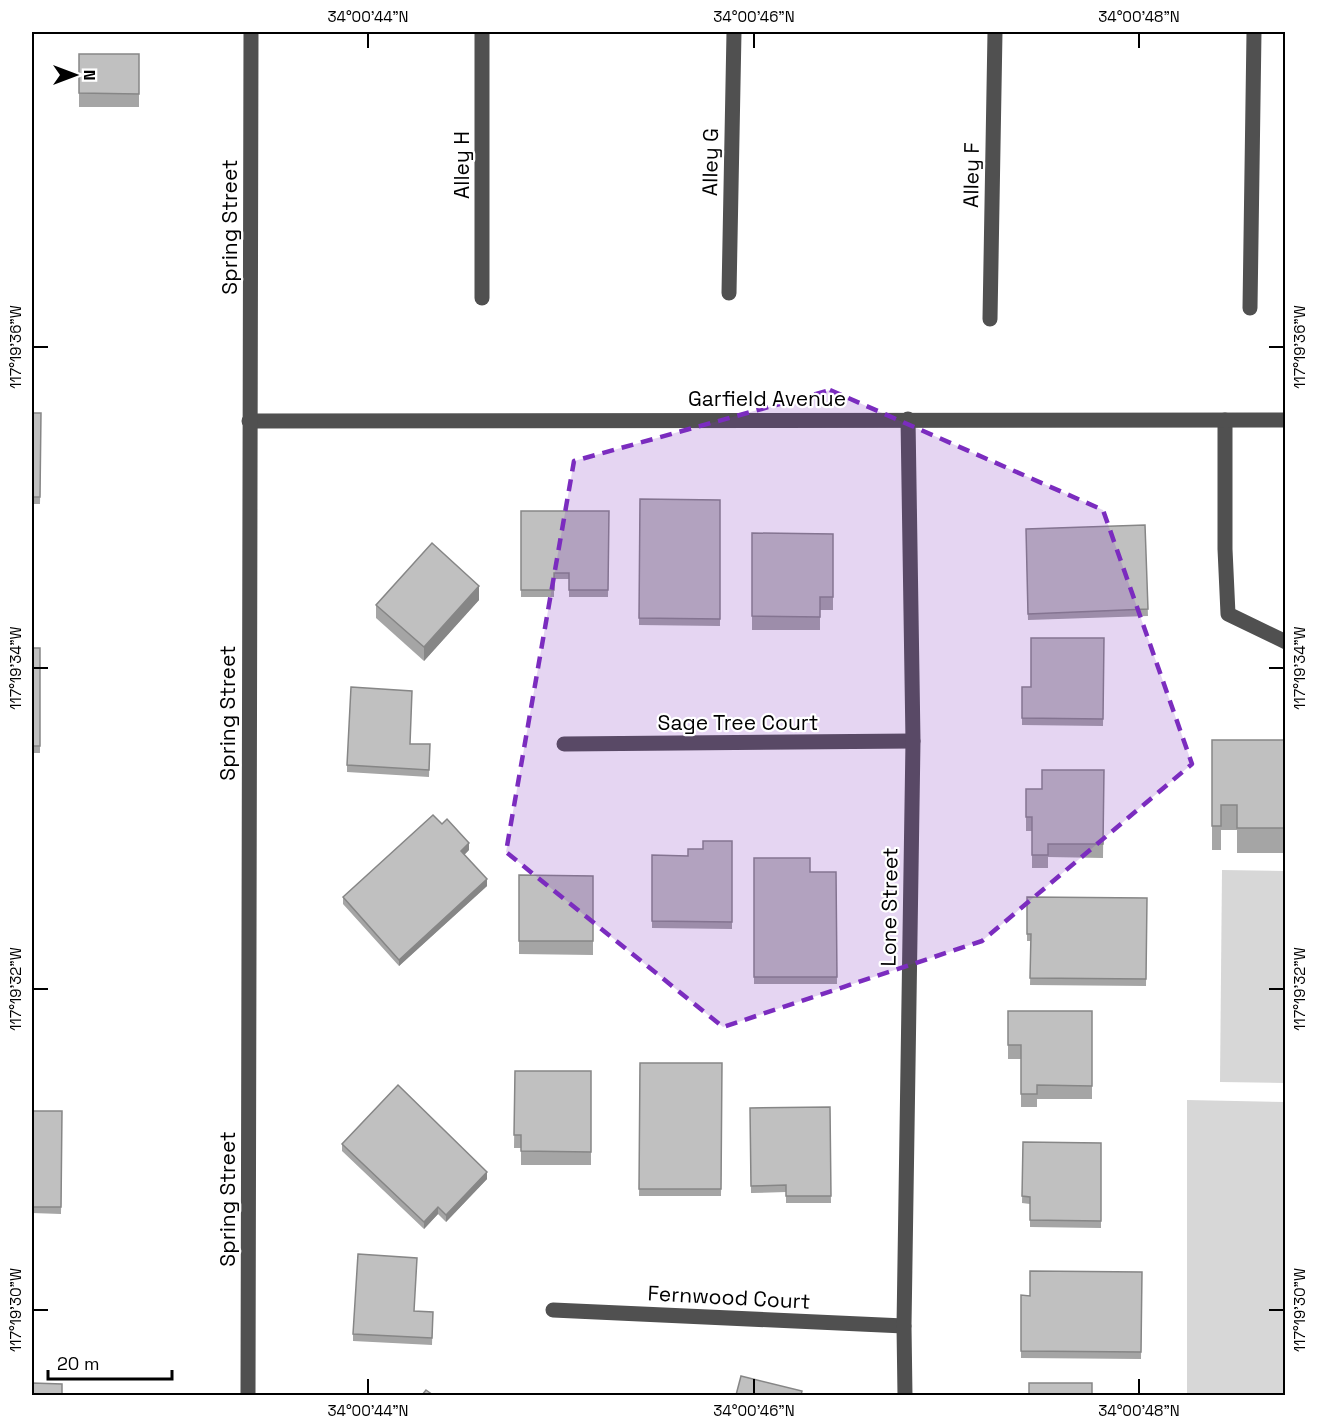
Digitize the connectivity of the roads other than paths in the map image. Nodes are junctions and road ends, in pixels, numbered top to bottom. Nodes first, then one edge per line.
1 (251, 32) edge
2 (483, 32) edge
3 (734, 32) edge
4 (995, 32) edge
5 (1254, 32) edge
6 (729, 293) dead end
7 (483, 298) dead end
8 (1250, 309) dead end
9 (990, 319) dead end
10 (908, 419) junction
11 (1225, 420) junction
12 (1286, 420) edge
13 (249, 421) junction
14 (1286, 642) edge
15 (913, 741) junction
16 (564, 744) dead end
17 (553, 1310) dead end
18 (904, 1326) junction
19 (248, 1395) edge
20 (904, 1395) edge

1 - 13 street, Spring Street
2 - 7 street, Alley H
3 - 6 street, Alley G
4 - 9 street, Alley F
5 - 8 street
10 - 11 street, Garfield Avenue
10 - 13 street, Garfield Avenue
10 - 15 street, Lone Street
11 - 12 street, Garfield Avenue
11 - 14 street
13 - 19 street, Spring Street
15 - 16 street, Sage Tree Court
15 - 18 street, Lone Street
17 - 18 street, Fernwood Court
18 - 20 street, Lone Street

